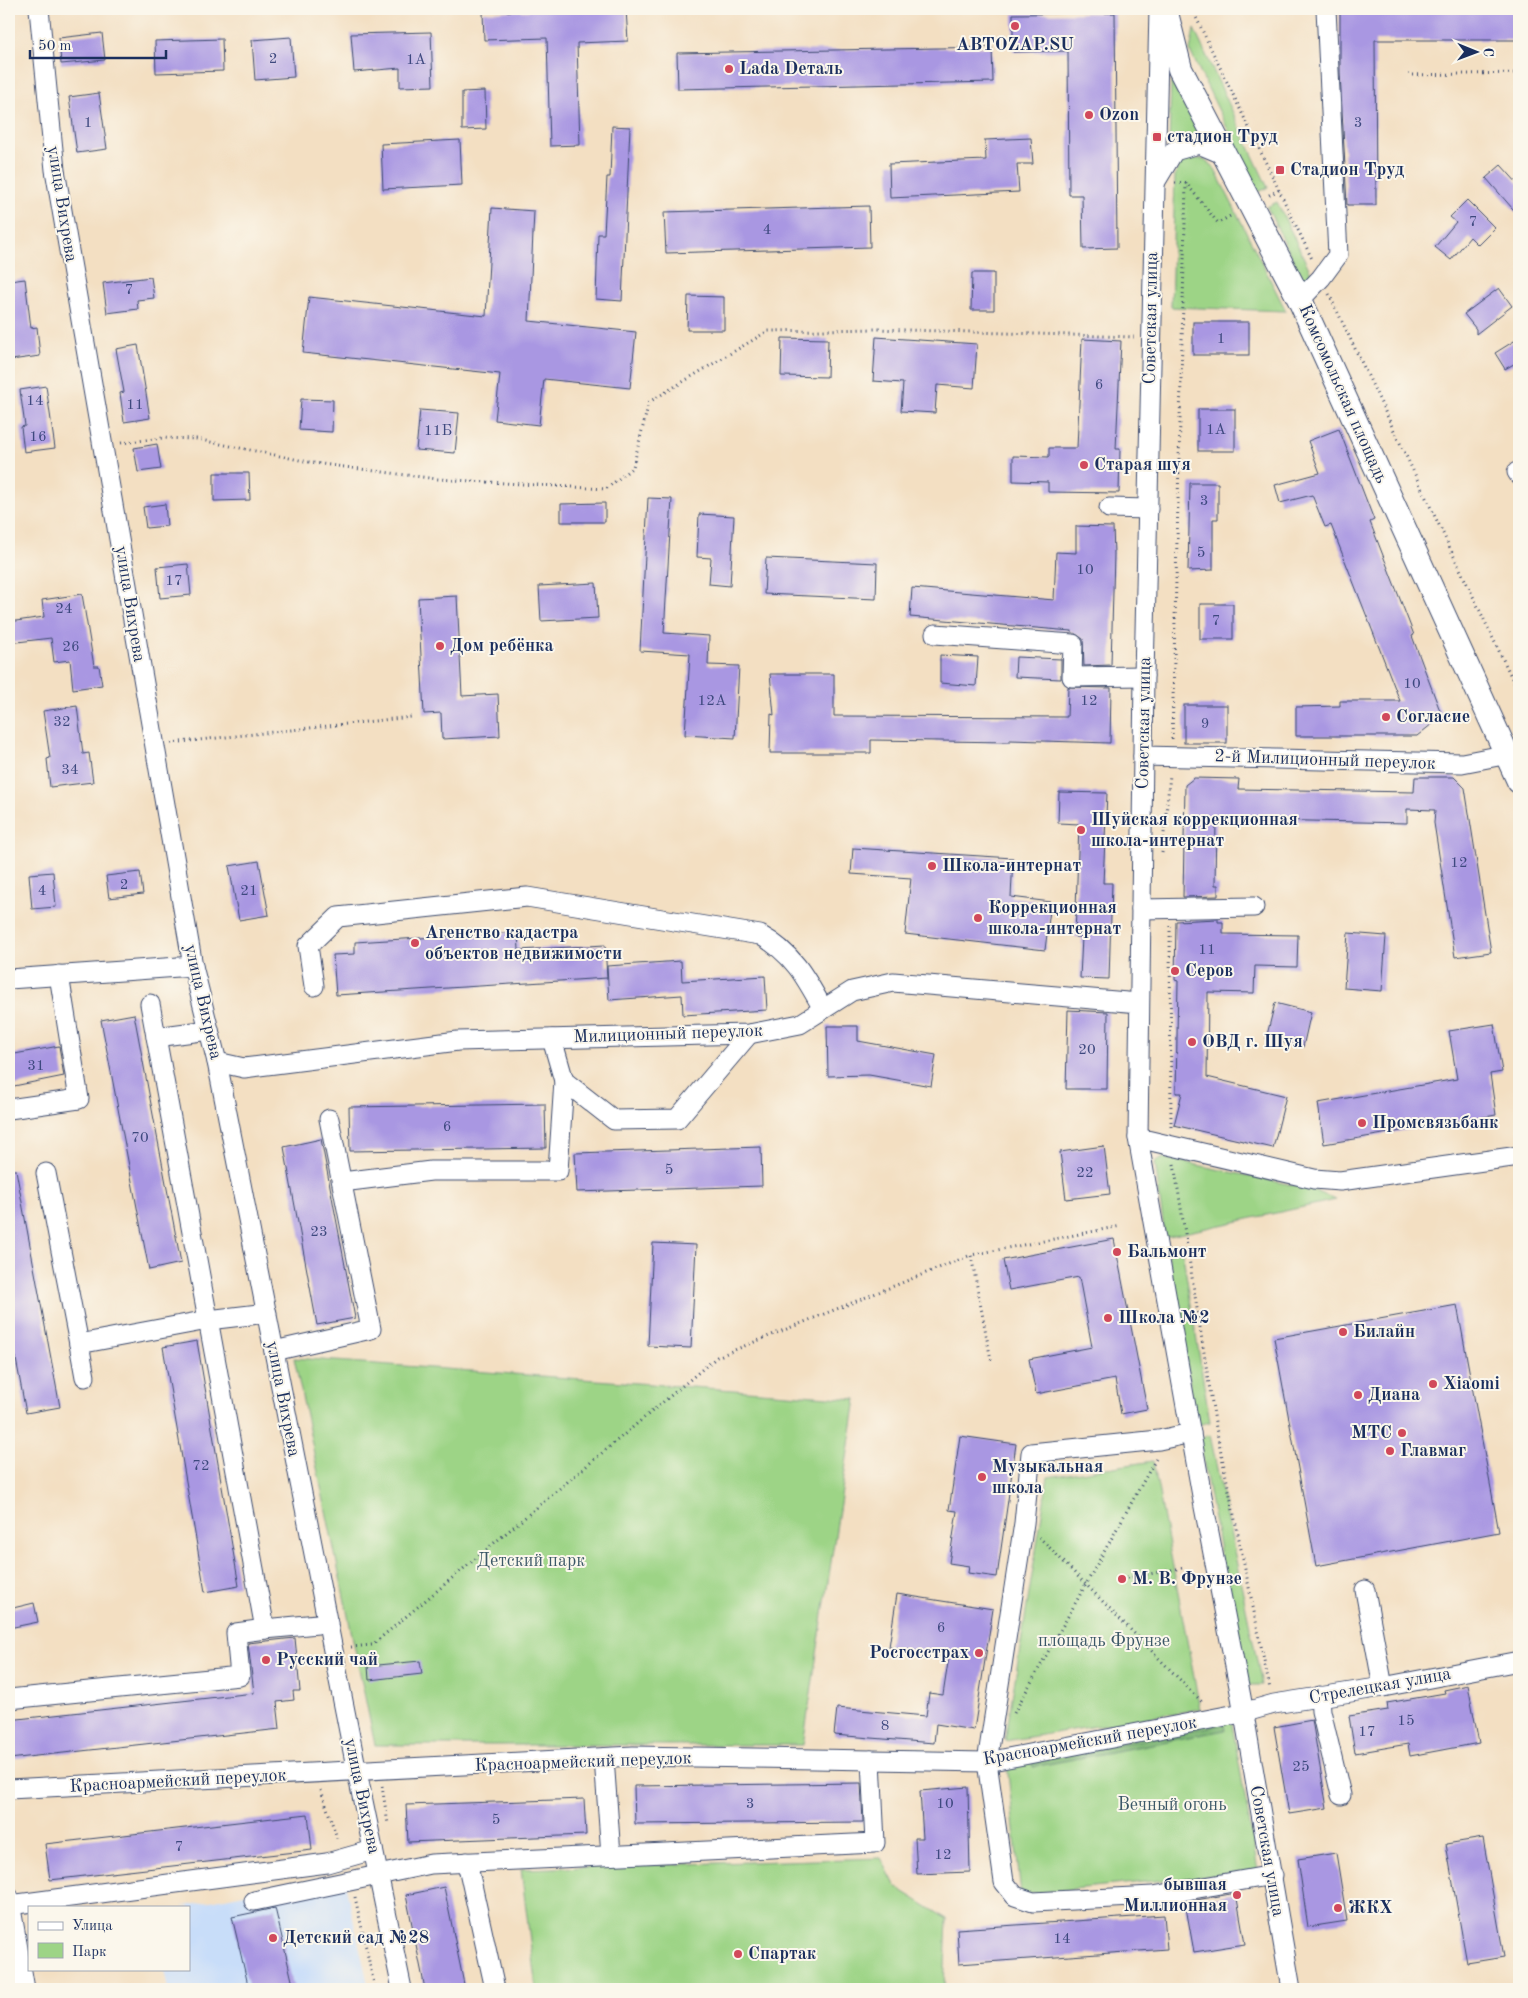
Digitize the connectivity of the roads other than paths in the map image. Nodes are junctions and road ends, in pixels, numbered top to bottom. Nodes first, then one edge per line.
1 (39, 9) edge
2 (1159, 9) edge
3 (1165, 9) edge
4 (1326, 9) edge
5 (1225, 155) junction
6 (1154, 184) junction
7 (1300, 300) junction
8 (1109, 508) dead end
9 (1148, 509) junction
10 (935, 634) dead end
11 (1144, 676) junction
12 (1513, 753) edge
13 (1143, 756) junction
14 (1519, 781) edge
15 (1254, 907) dead end
16 (1149, 908) junction
17 (193, 966) junction
18 (59, 975) junction
19 (9, 979) edge
20 (314, 986) dead end
21 (1139, 1003) junction
22 (150, 1004) dead end
23 (823, 1009) junction
24 (209, 1030) junction
25 (749, 1034) junction
26 (156, 1038) junction
27 (552, 1039) junction
28 (217, 1062) junction
29 (564, 1081) junction
30 (9, 1109) edge
31 (329, 1119) dead end
32 (1138, 1138) junction
33 (1519, 1156) edge
34 (46, 1173) dead end
35 (342, 1182) junction
36 (266, 1313) junction
37 (208, 1320) junction
38 (79, 1344) junction
39 (274, 1351) junction
40 (85, 1377) dead end
41 (1190, 1434) junction
42 (1365, 1590) dead end
43 (328, 1624) junction
44 (265, 1629) junction
45 (1519, 1661) edge
46 (1383, 1687) junction
47 (1320, 1696) junction
48 (9, 1699) edge
49 (1242, 1713) junction
50 (604, 1758) junction
51 (871, 1760) junction
52 (987, 1762) junction
53 (357, 1772) junction
54 (9, 1789) edge
55 (1341, 1795) dead end
56 (373, 1850) junction
57 (611, 1855) junction
58 (467, 1862) junction
59 (378, 1874) junction
60 (1273, 1875) junction
61 (254, 1900) dead end
62 (10, 1901) edge
63 (25, 1989) edge
64 (402, 1989) edge
65 (495, 1989) edge
66 (1291, 1989) edge

1 - 17 street, улица Вихрева
2 - 6 street, Советская улица
3 - 5 main road, Комсомольская площадь
4 - 7 street
5 - 6 street
5 - 7 main road, Комсомольская площадь
6 - 9 street, Советская улица
7 - 12 main road, Комсомольская площадь
8 - 9 street
9 - 11 street, Советская улица
10 - 11 street
11 - 13 street, Советская улица
12 - 13 street, 2-й Милиционный переулок
12 - 14 main road, Комсомольская площадь
13 - 16 street, Советская улица
15 - 16 street
16 - 21 street, Советская улица
17 - 18 street
17 - 24 street, улица Вихрева
18 - 19 street
18 - 30 street
20 - 23 street
21 - 23 street, Милиционный переулок
21 - 32 street, Советская улица
22 - 26 street
23 - 25 street, Милиционный переулок
24 - 26 street
24 - 28 street, улица Вихрева
25 - 27 street, Милиционный переулок
25 - 29 street
26 - 37 street
27 - 28 street, Милиционный переулок
27 - 29 street
28 - 36 street, улица Вихрева
29 - 35 street
31 - 35 street
32 - 33 street
32 - 41 street, Советская улица
34 - 38 street
35 - 39 street
36 - 37 street
36 - 39 street, улица Вихрева
37 - 38 street
37 - 44 street
38 - 40 street
39 - 43 street, улица Вихрева
41 - 49 street
41 - 52 street
42 - 46 street
43 - 44 street
43 - 53 street, улица Вихрева
44 - 48 street
45 - 46 street, Стрелецкая улица
46 - 47 street, Стрелецкая улица
47 - 49 street, Стрелецкая улица
47 - 55 street
49 - 52 street, Красноармейский переулок
49 - 60 street, Советская улица
50 - 51 street, Красноармейский переулок
50 - 53 street, Красноармейский переулок
50 - 57 street
51 - 52 street, Красноармейский переулок
51 - 57 street
52 - 60 street
53 - 54 street, Красноармейский переулок
53 - 56 street, улица Вихрева
56 - 59 street, улица Вихрева
56 - 62 street
57 - 58 street
58 - 59 street
58 - 65 street
59 - 61 street
59 - 64 street, улица Вихрева
60 - 66 street, Советская улица
62 - 63 street

